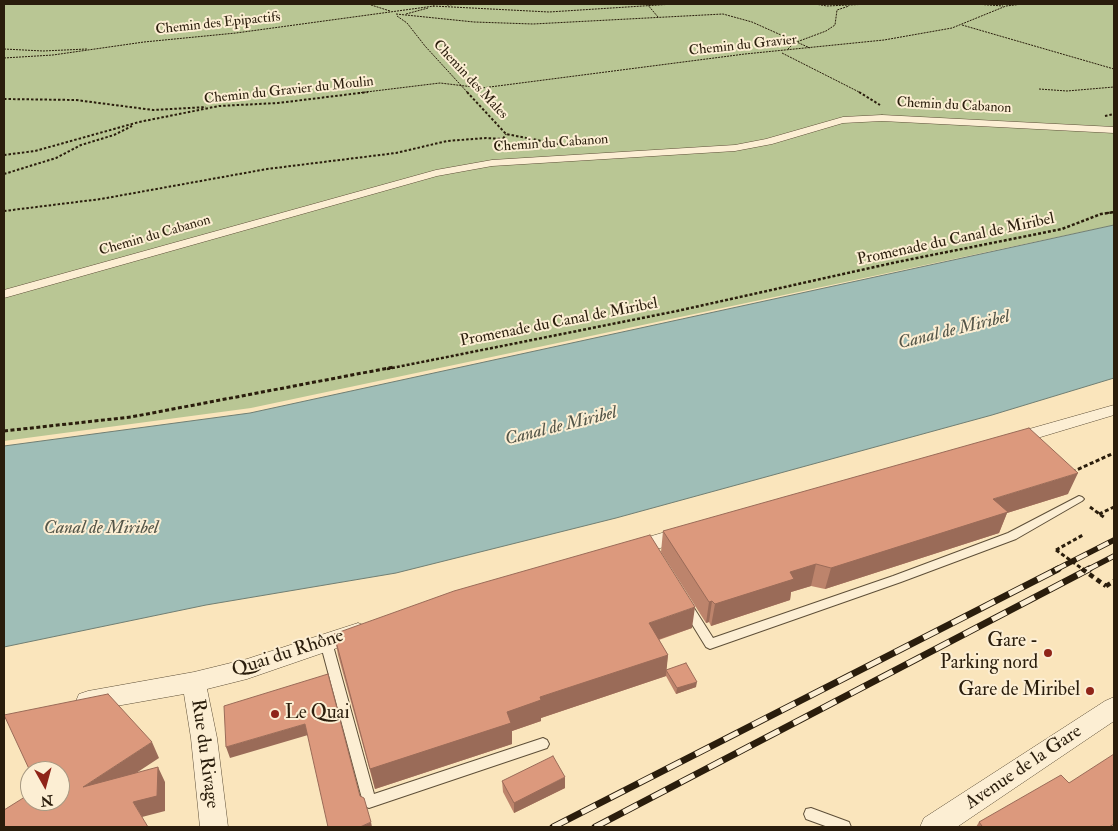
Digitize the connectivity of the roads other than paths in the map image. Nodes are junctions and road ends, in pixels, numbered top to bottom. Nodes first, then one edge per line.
1 (1114, 130) edge
2 (4, 294) edge
3 (1114, 410) edge
4 (997, 444) edge
5 (1080, 499) dead end
6 (704, 528) edge
7 (610, 555) edge
8 (684, 602) edge
9 (375, 627) edge
10 (326, 642) junction
11 (194, 682) junction
12 (65, 706) edge
13 (1114, 708) edge
14 (543, 744) dead end
15 (811, 814) dead end
16 (214, 827) edge
17 (844, 827) edge
18 (934, 827) edge

1 - 2 street, Chemin du Cabanon
3 - 4 street
5 - 8 lane
6 - 7 street
9 - 10 street, Quai du Rhône
10 - 11 street, Quai du Rhône
10 - 14 lane
11 - 12 street, Quai du Rhône
11 - 16 street, Rue du Rivage
13 - 18 street, Avenue de la Gare
15 - 17 lane

